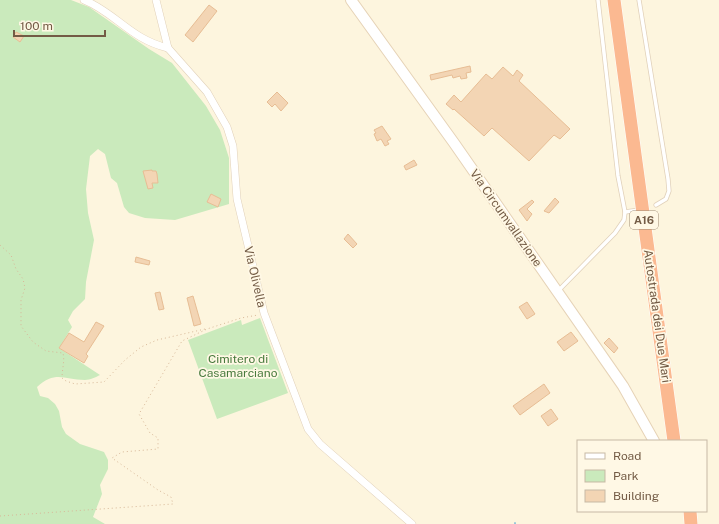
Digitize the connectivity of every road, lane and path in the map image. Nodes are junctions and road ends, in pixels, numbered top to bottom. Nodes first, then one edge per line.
1 (84, 0) edge
2 (156, 0) edge
3 (351, 0) edge
4 (598, 0) edge
5 (614, 0) edge
6 (622, 0) edge
7 (639, 0) edge
8 (168, 48) junction
9 (656, 205) dead end
10 (638, 210) dead end
11 (625, 212) junction
12 (0, 246) edge
13 (558, 292) junction
14 (264, 313) junction
15 (207, 329) junction
16 (653, 440) edge
17 (674, 440) edge
18 (682, 440) edge
19 (682, 512) edge
20 (690, 512) edge
21 (0, 516) edge
22 (412, 524) edge
23 (683, 524) edge
24 (691, 524) edge

1 - 8 street
2 - 8 street, Via Olivella
3 - 13 street, Via Circumvallazione
4 - 11 lane
5 - 17 highway, Autostrada dei Due Mari / A16
6 - 18 highway, Autostrada dei Due Mari / A16
7 - 9 lane
8 - 14 street, Via Olivella
10 - 11 lane
11 - 13 lane
12 - 15 path
13 - 16 street, Via Circumvallazione
14 - 15 path
14 - 22 street, Via Olivella
15 - 21 path
19 - 23 highway
20 - 24 highway

